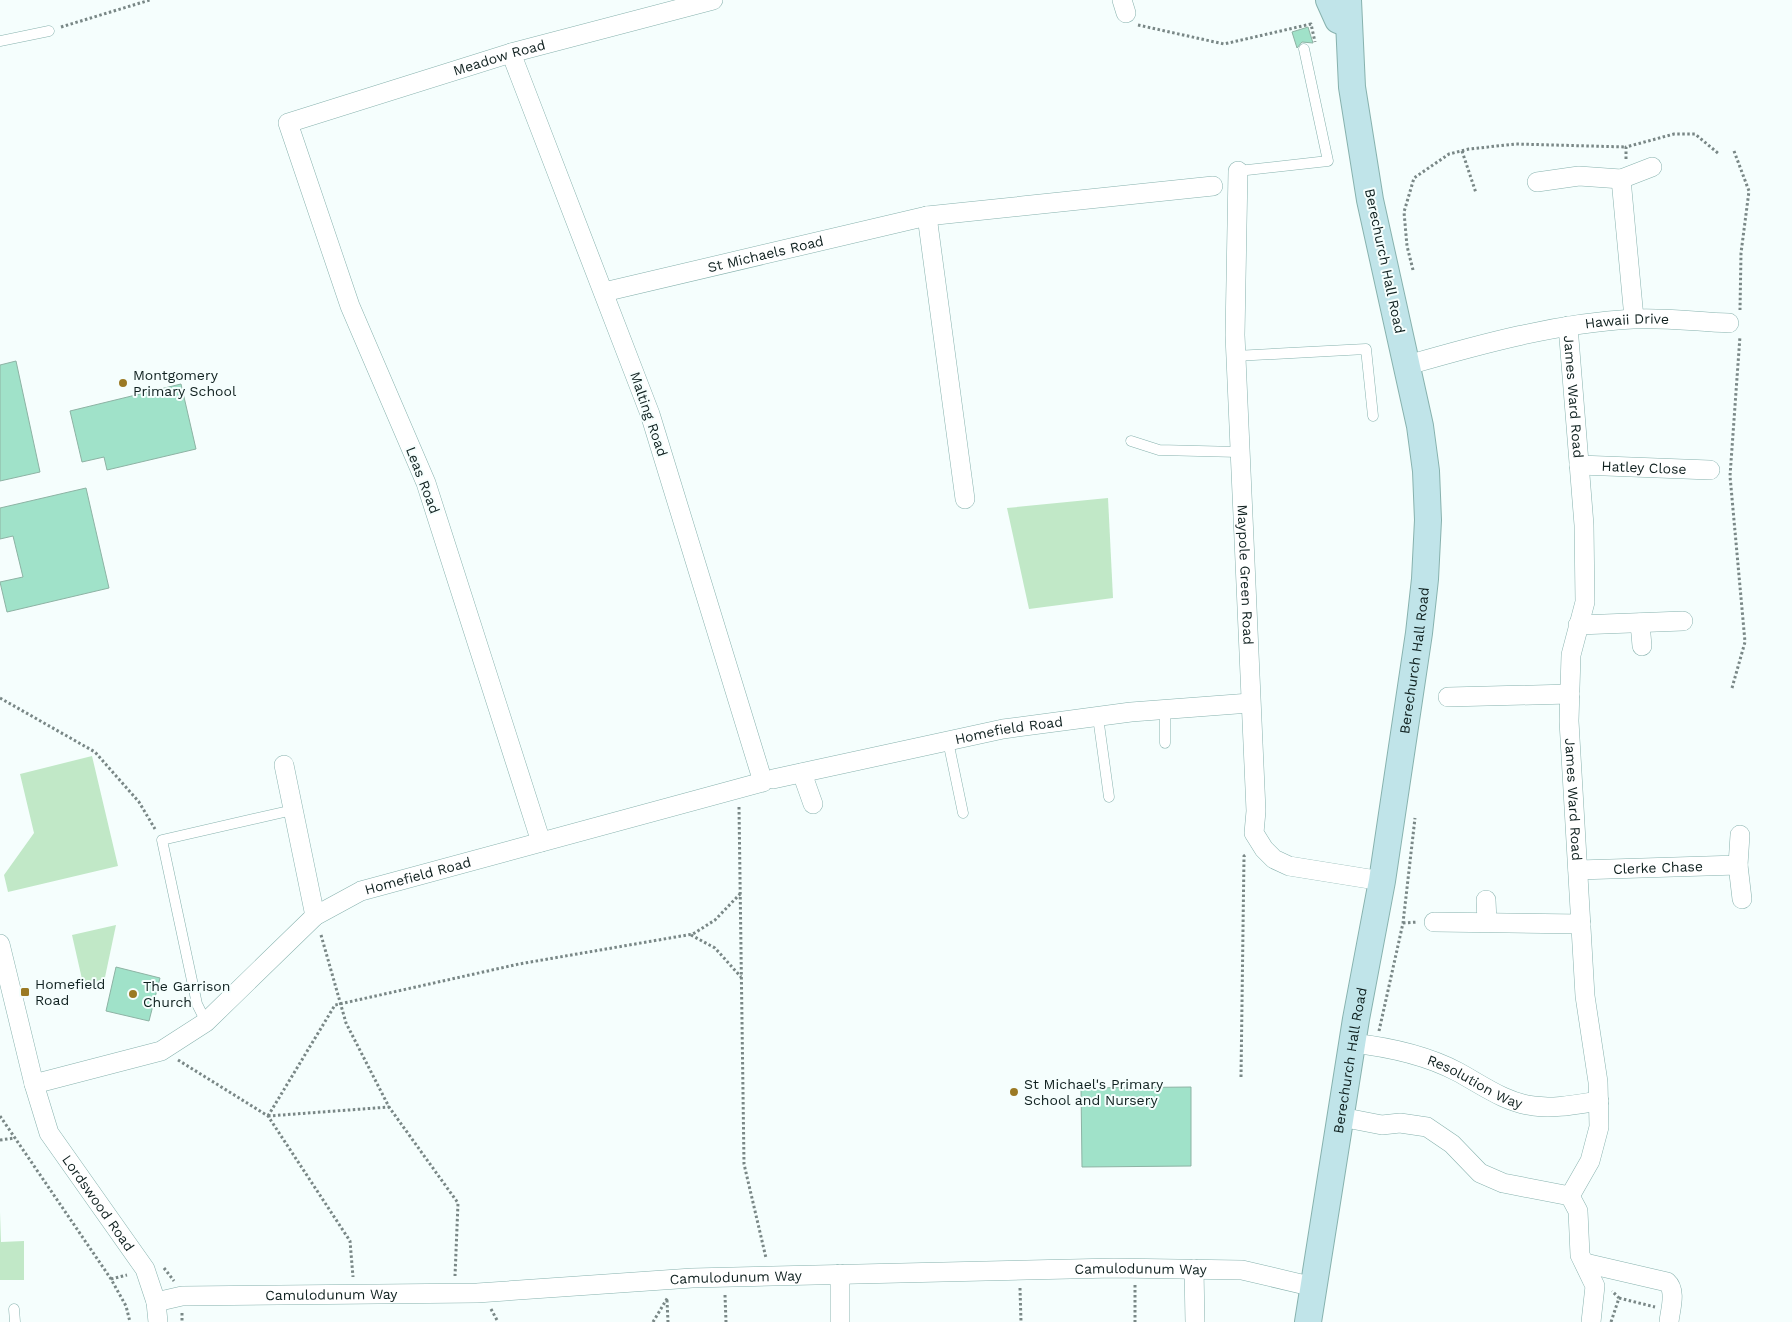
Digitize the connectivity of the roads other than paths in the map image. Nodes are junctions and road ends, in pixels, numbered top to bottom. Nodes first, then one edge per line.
1 (713, 0) edge
2 (1329, 0) edge
3 (1348, 12) edge
4 (49, 31) road end
5 (0, 41) edge
6 (1304, 49) road end
7 (511, 53) junction
8 (288, 123) joint
9 (1652, 167) dead end
10 (1238, 171) joint
11 (1623, 178) junction
12 (1537, 182) dead end
13 (1213, 186) dead end
14 (927, 216) junction
15 (604, 292) junction
16 (1634, 318) junction
17 (1736, 323) road end
18 (1568, 326) junction
19 (1235, 356) junction
20 (1408, 365) junction
21 (1373, 416) dead end
22 (1131, 441) dead end
23 (1238, 452) junction
24 (1579, 465) junction
25 (1710, 470) dead end
26 (965, 499) dead end
27 (1684, 621) dead end
28 (1640, 623) junction
29 (1578, 625) junction
30 (1642, 646) dead end
31 (1570, 694) junction
32 (1448, 698) dead end
33 (1250, 703) junction
34 (1164, 710) junction
35 (1098, 716) junction
36 (948, 741) junction
37 (1165, 743) dead end
38 (284, 765) dead end
39 (802, 773) junction
40 (768, 780) junction
41 (1109, 797) dead end
42 (813, 804) dead end
43 (293, 810) junction
44 (963, 813) dead end
45 (1740, 835) dead end
46 (541, 842) junction
47 (1738, 865) junction
48 (1578, 870) junction
49 (1382, 881) junction
50 (1486, 900) dead end
51 (1742, 900) dead end
52 (316, 916) junction
53 (1434, 922) dead end
54 (1487, 922) junction
55 (1582, 924) junction
56 (0, 944) edge
57 (206, 1022) junction
58 (1352, 1043) junction
59 (34, 1084) junction
60 (1599, 1101) junction
61 (1341, 1117) junction
62 (1570, 1196) junction
63 (1585, 1263) junction
64 (1194, 1269) junction
65 (840, 1274) junction
66 (1314, 1288) junction
67 (156, 1302) junction
68 (14, 1309) dead end
69 (1670, 1316) edge
70 (15, 1322) edge
71 (158, 1322) edge
72 (840, 1322) edge
73 (1195, 1322) edge
74 (1308, 1322) edge
75 (1591, 1322) edge

1 - 7 street, Meadow Road
2 - 3 street
3 - 20 street, Berechurch Hall Road
4 - 5 lane
6 - 10 lane
7 - 8 street, Meadow Road
7 - 15 street, Malting Road
8 - 46 street, Leas Road
9 - 11 street
10 - 19 street, Maypole Green Road
11 - 12 street
11 - 16 street
13 - 14 street, St Michaels Road
14 - 15 street, St Michaels Road
14 - 26 street
15 - 40 street, Malting Road
16 - 17 street, Hawaii Drive
16 - 18 street, Hawaii Drive
18 - 20 street, Hawaii Drive
18 - 24 street, James Ward Road
19 - 21 lane
19 - 23 street, Maypole Green Road
20 - 49 street, Berechurch Hall Road
22 - 23 lane
23 - 33 street, Maypole Green Road
24 - 25 street, Hatley Close
24 - 29 street, James Ward Road
27 - 28 street
28 - 29 street
28 - 30 street
29 - 31 street, James Ward Road
31 - 32 street
31 - 48 street, James Ward Road
33 - 34 street, Homefield Road
33 - 49 street, Maypole Green Road
34 - 35 street, Homefield Road
34 - 37 lane
35 - 36 street, Homefield Road
35 - 41 lane
36 - 39 street, Homefield Road
36 - 44 lane
38 - 43 street
39 - 40 street, Homefield Road
39 - 42 street
40 - 46 street, Homefield Road
43 - 52 street
43 - 57 lane
45 - 47 street
46 - 52 street, Homefield Road
47 - 48 street, Clerke Chase
47 - 51 street
48 - 55 street, James Ward Road
49 - 58 street, Berechurch Hall Road
50 - 54 street
52 - 57 street, Homefield Road
53 - 54 street
54 - 55 street
55 - 60 street, James Ward Road
56 - 59 street, Lordswood Road
57 - 59 street, Homefield Road
58 - 60 street, Resolution Way
58 - 61 street, Berechurch Hall Road
59 - 67 street, Lordswood Road
60 - 62 street, James Ward Road
61 - 62 street
61 - 66 street, Berechurch Hall Road
62 - 63 street
63 - 69 street
63 - 75 street
64 - 65 street, Camulodunum Way
64 - 66 street, Camulodunum Way
64 - 73 street
65 - 67 street, Camulodunum Way
65 - 72 street
66 - 74 street, Berechurch Hall Road
67 - 71 street, Lordswood Road
68 - 70 lane

